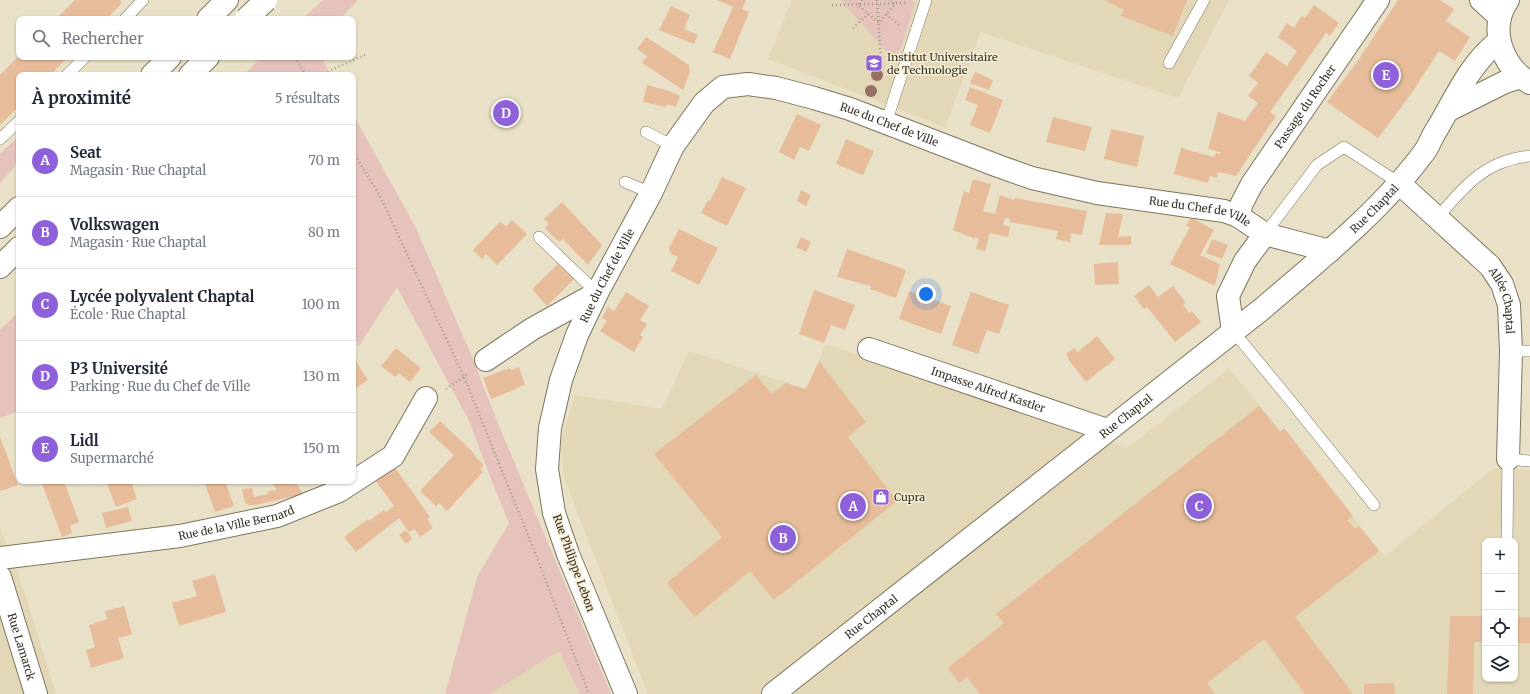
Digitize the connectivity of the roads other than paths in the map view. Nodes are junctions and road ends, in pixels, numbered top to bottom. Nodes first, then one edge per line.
1 (143, 0) edge
2 (266, 0) edge
3 (1204, 0) edge
4 (1378, 0) edge
5 (1481, 0) edge
6 (926, 2) edge
7 (1504, 9) edge
8 (128, 16) edge
9 (249, 16) edge
10 (1499, 41) junction
11 (82, 60) edge
12 (167, 60) edge
13 (205, 60) edge
14 (1170, 63) dead end
15 (69, 72) edge
16 (155, 72) edge
17 (193, 72) edge
18 (1525, 80) edge
19 (1449, 110) junction
20 (886, 123) junction
21 (16, 124) edge
22 (646, 132) dead end
23 (0, 139) edge
24 (673, 146) junction
25 (1530, 156) edge
26 (625, 182) dead end
27 (1399, 183) junction
28 (651, 193) junction
29 (16, 211) edge
30 (1238, 216) junction
31 (1437, 218) junction
32 (0, 227) edge
33 (1265, 234) junction
34 (539, 237) dead end
35 (16, 251) edge
36 (1330, 251) junction
37 (0, 267) edge
38 (597, 293) junction
39 (1233, 332) junction
40 (577, 335) joint
41 (869, 349) dead end
42 (1521, 351) edge
43 (486, 360) road end
44 (426, 398) road end
45 (1107, 430) junction
46 (1508, 459) junction
47 (1530, 461) edge
48 (356, 480) edge
49 (349, 484) edge
50 (1374, 505) dead end
51 (1507, 538) edge
52 (0, 558) edge
53 (0, 577) edge
54 (36, 694) edge
55 (626, 694) edge
56 (773, 694) edge

1 - 8 lane
2 - 9 main road, bridge
3 - 14 lane
4 - 30 main road, Passage du Rocher
5 - 7 main road
6 - 20 lane
7 - 10 main road
10 - 18 main road
10 - 19 main road, Rue Chaptal
11 - 15 lane
12 - 16 main road
13 - 17 main road
18 - 19 main road
19 - 27 main road, Rue Chaptal
20 - 24 main road, Rue du Chef de Ville
20 - 30 main road, Rue du Chef de Ville
21 - 23 lane
22 - 24 lane
24 - 28 main road, Rue du Chef de Ville
25 - 31 lane
26 - 28 lane
27 - 31 main road, Allée Chaptal
27 - 33 lane
27 - 36 main road, Rue Chaptal
28 - 38 main road, Rue du Chef de Ville
29 - 32 main road
30 - 33 main road, Rue du Chef de Ville
31 - 42 main road, Allée Chaptal
33 - 36 main road, Rue du Chef de Ville
33 - 39 main road
34 - 38 lane
35 - 37 main road
36 - 39 main road, Rue Chaptal
38 - 40 main road, Rue du Chef de Ville
38 - 43 main road
39 - 45 main road, Rue Chaptal
39 - 50 lane
40 - 55 main road, Rue Philippe Lebon
41 - 45 main road, Impasse Alfred Kastler
42 - 46 main road, Allée Chaptal
44 - 48 main road, Rue de la Ville Bernard
45 - 56 main road, Rue Chaptal
46 - 47 lane
46 - 51 lane
49 - 52 main road, Rue de la Ville Bernard
53 - 54 main road, Rue Lamarck

